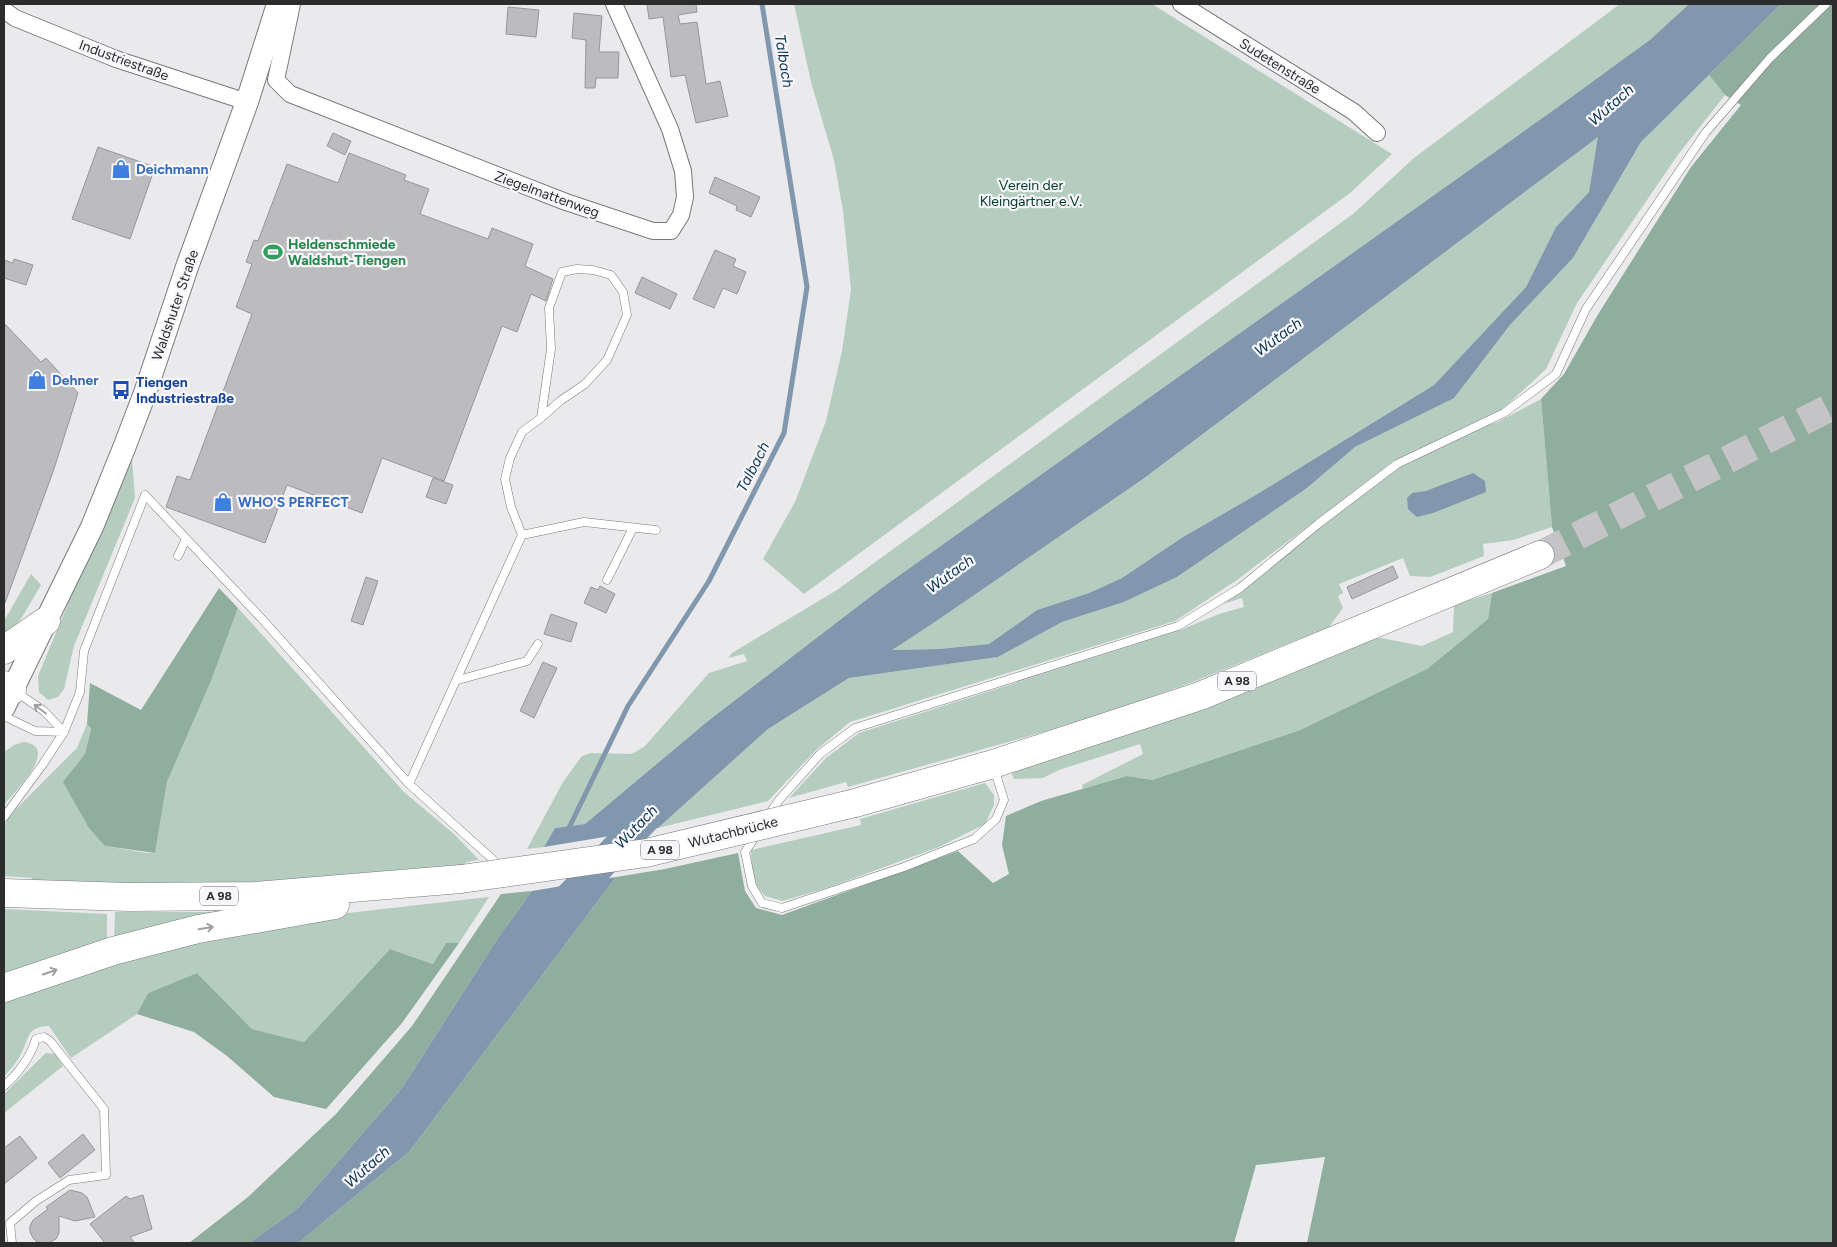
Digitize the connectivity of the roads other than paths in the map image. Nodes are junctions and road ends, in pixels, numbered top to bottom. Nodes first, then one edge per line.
1 (278, 4) edge
2 (292, 4) edge
3 (614, 4) edge
4 (1181, 4) edge
5 (1826, 4) edge
6 (4, 10) edge
7 (247, 102) junction
8 (1376, 133) dead end
9 (541, 418) junction
10 (633, 528) junction
11 (656, 530) dead end
12 (522, 535) junction
13 (186, 539) junction
14 (1540, 555) tunnel mouth
15 (178, 556) dead end
16 (607, 580) dead end
17 (46, 621) junction
18 (538, 644) dead end
19 (4, 650) edge
20 (458, 680) junction
21 (7, 694) edge
22 (4, 716) edge
23 (64, 732) junction
24 (993, 764) junction
25 (409, 784) junction
26 (4, 817) edge
27 (508, 873) dead end
28 (423, 882) junction
29 (8, 894) edge
30 (4, 988) edge
31 (4, 1086) edge
32 (12, 1243) edge

1 - 7 main road, Waldshuter Straße
2 - 3 street, Ziegelmattenweg
4 - 8 street, Sudetenstraße
5 - 24 lane
6 - 7 street, Industriestraße
7 - 17 main road, Waldshuter Straße
9 - 9 lane
9 - 12 lane
10 - 11 lane
10 - 12 lane
10 - 16 lane
12 - 20 lane
13 - 15 lane
13 - 23 lane
13 - 25 lane
14 - 24 highway, A 98
17 - 19 highway
17 - 21 main road, Waldshuter Straße
18 - 20 lane
20 - 25 lane
23 -> 21 lane
22 - 23 lane
23 - 26 lane
24 - 28 highway, Wutachbrücke / A 98, bridge
25 - 27 lane
28 - 29 highway, A 98
30 -> 28 highway
31 - 32 lane

